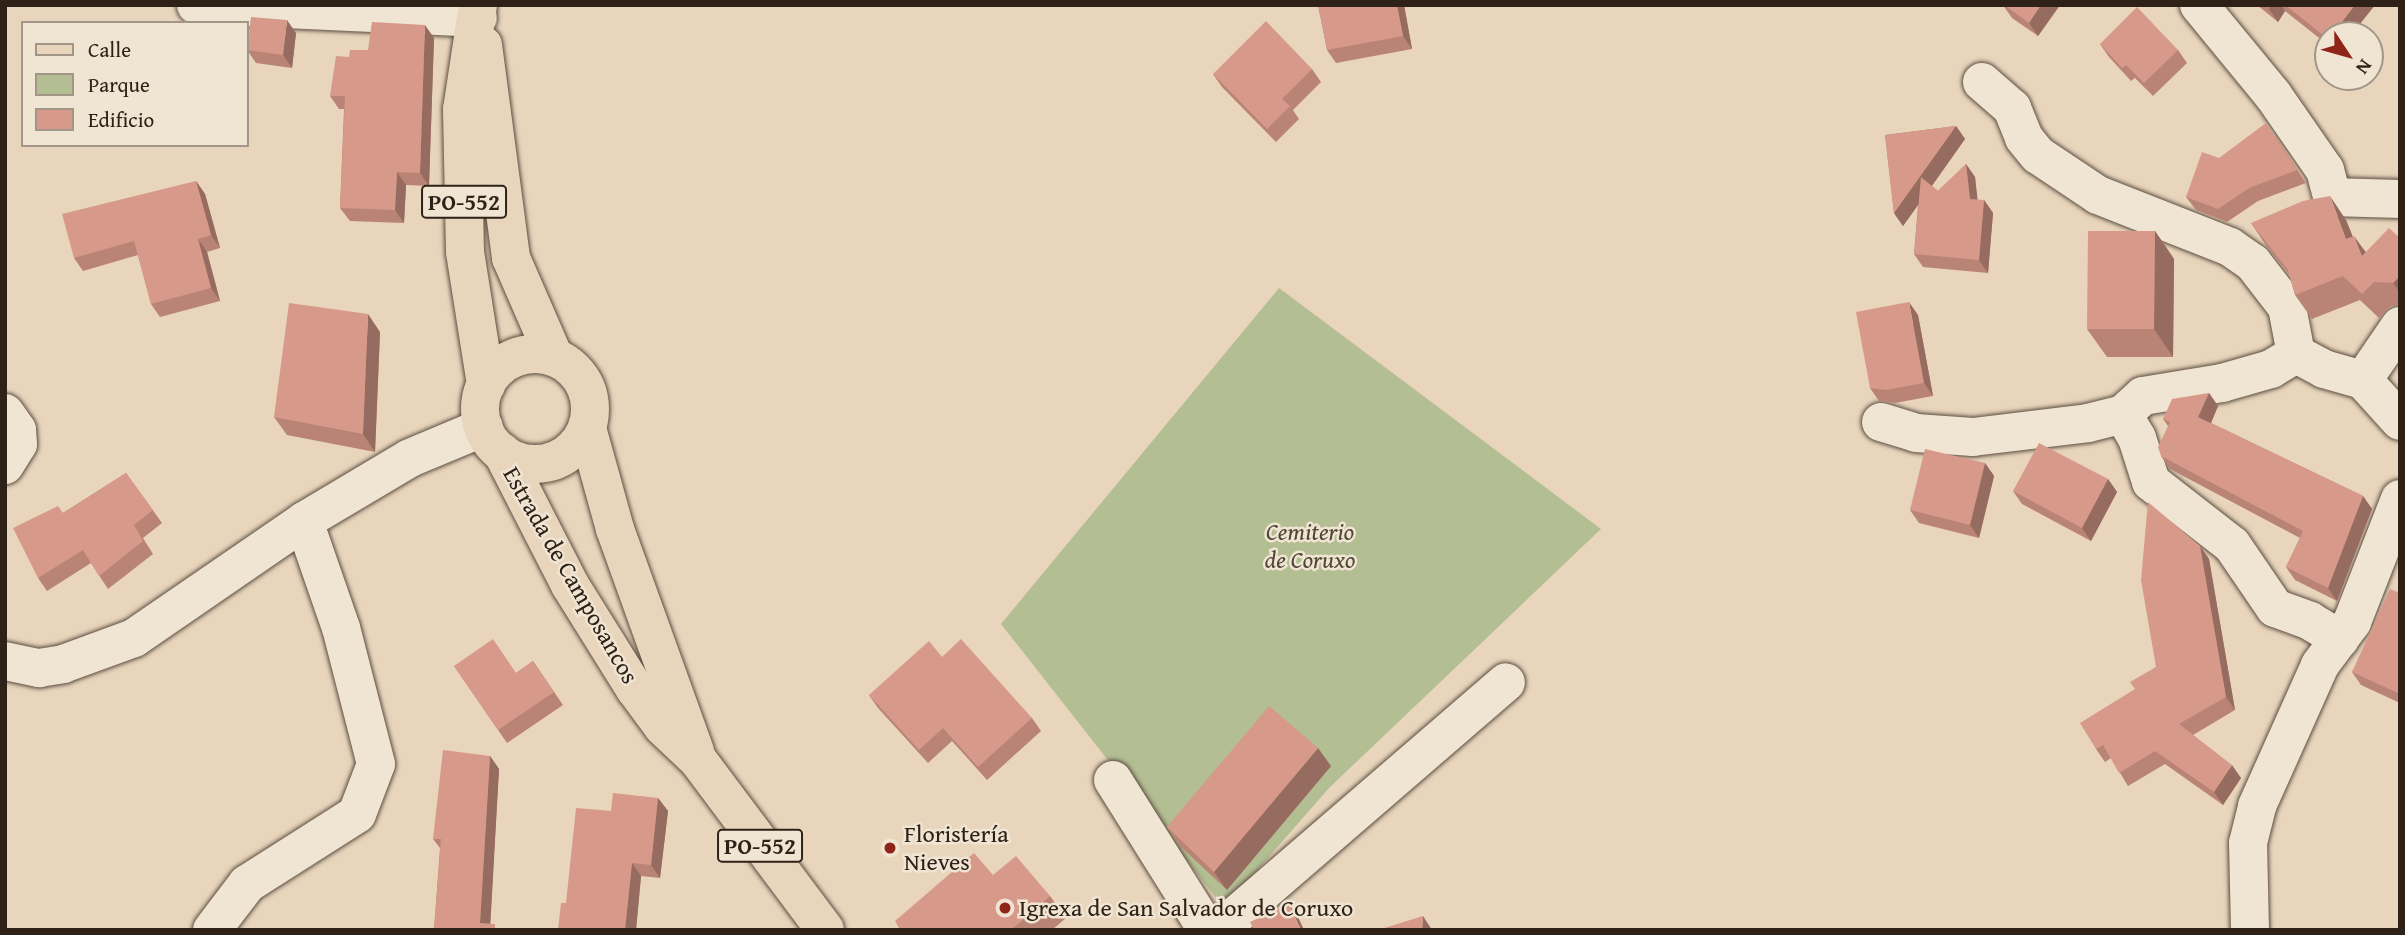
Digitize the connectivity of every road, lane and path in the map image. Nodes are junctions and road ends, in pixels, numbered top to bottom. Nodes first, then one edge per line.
1 (196, 5) edge
2 (2199, 5) edge
3 (478, 12) edge
4 (1982, 82) dead end
5 (2332, 197) junction
6 (2400, 199) edge
7 (2294, 210) edge
8 (2400, 326) edge
9 (2296, 354) junction
10 (554, 357) junction
11 (2363, 380) junction
12 (486, 385) junction
13 (2123, 414) junction
14 (2400, 421) edge
15 (1881, 422) dead end
16 (587, 428) junction
17 (493, 440) junction
18 (2400, 499) edge
19 (304, 521) junction
20 (2340, 639) junction
21 (5, 661) edge
22 (1506, 682) dead end
23 (698, 760) junction
24 (1113, 780) dead end
25 (212, 930) edge
26 (825, 930) edge
27 (1207, 930) edge
28 (1219, 930) edge
29 (2250, 930) edge

1 - 3 street
2 - 5 street
3 - 10 main road, Estrada de Camposancos / PO-552
3 - 12 main road, Estrada de Camposancos / PO-552
4 - 9 street
5 - 6 street
5 - 7 street
8 - 11 street
9 - 11 street
9 - 13 street
10 - 12 main road
10 - 16 main road, Estrada de Camposancos / PO-552
11 - 14 street
12 - 17 main road, Estrada de Camposancos / PO-552
13 - 15 street
13 - 20 street
16 - 17 main road, Estrada de Camposancos
16 - 23 main road, Estrada de Camposancos / PO-552
17 - 19 street
17 - 23 main road, Estrada de Camposancos / PO-552
18 - 20 street
19 - 21 street
19 - 25 street
20 - 29 street
22 - 28 street
23 - 26 main road, Estrada de Camposancos / PO-552
24 - 27 street

